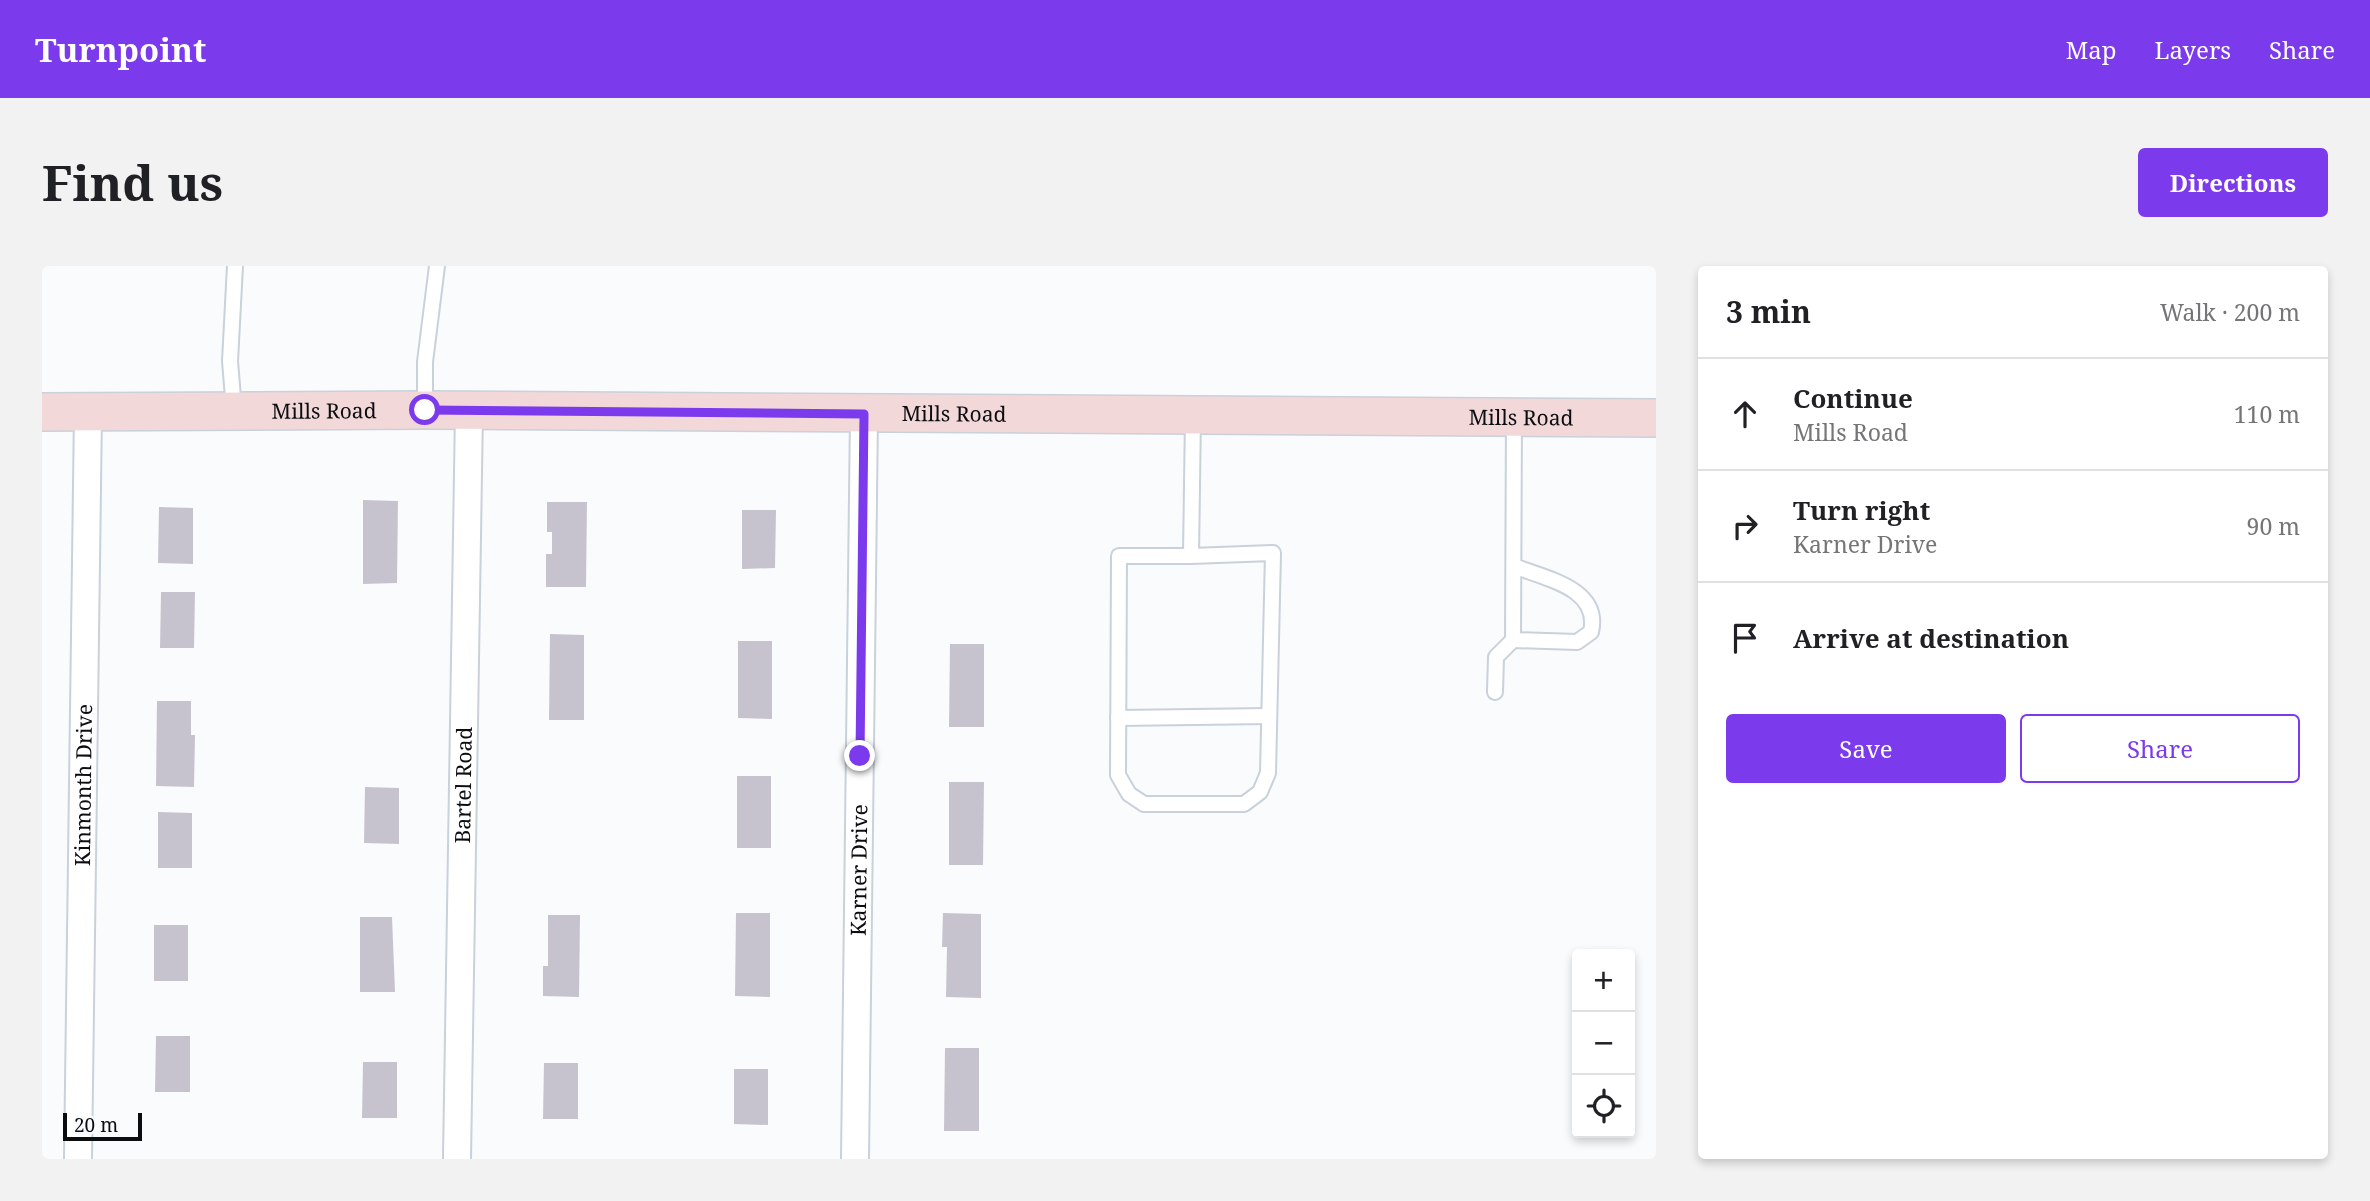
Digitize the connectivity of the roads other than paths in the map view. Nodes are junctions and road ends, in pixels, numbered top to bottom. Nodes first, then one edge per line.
1 (235, 266) edge
2 (437, 266) edge
3 (234, 410) junction
4 (425, 410) junction
5 (469, 411) junction
6 (42, 412) edge
7 (88, 412) junction
8 (864, 414) junction
9 (1193, 415) junction
10 (1514, 417) junction
11 (1656, 418) edge
12 (1191, 556) junction
13 (1514, 566) junction
14 (1513, 640) junction
15 (1495, 692) dead end
16 (1269, 716) junction
17 (1118, 718) junction
18 (78, 1159) edge
19 (457, 1159) edge
20 (855, 1159) edge

1 - 3 lane
2 - 4 lane
3 - 4 street, Mills Road
3 - 7 street, Mills Road
4 - 5 street, Mills Road
5 - 8 street, Mills Road
5 - 19 street, Bartel Road
6 - 7 street, Mills Road
7 - 18 street, Kinmonth Drive
8 - 9 street, Mills Road
8 - 20 street, Karner Drive
9 - 10 street, Mills Road
9 - 12 lane
10 - 11 street, Mills Road
10 - 13 lane
12 - 16 lane
12 - 17 lane
13 - 14 lane
13 - 14 lane
14 - 15 lane
16 - 17 lane
16 - 17 lane

